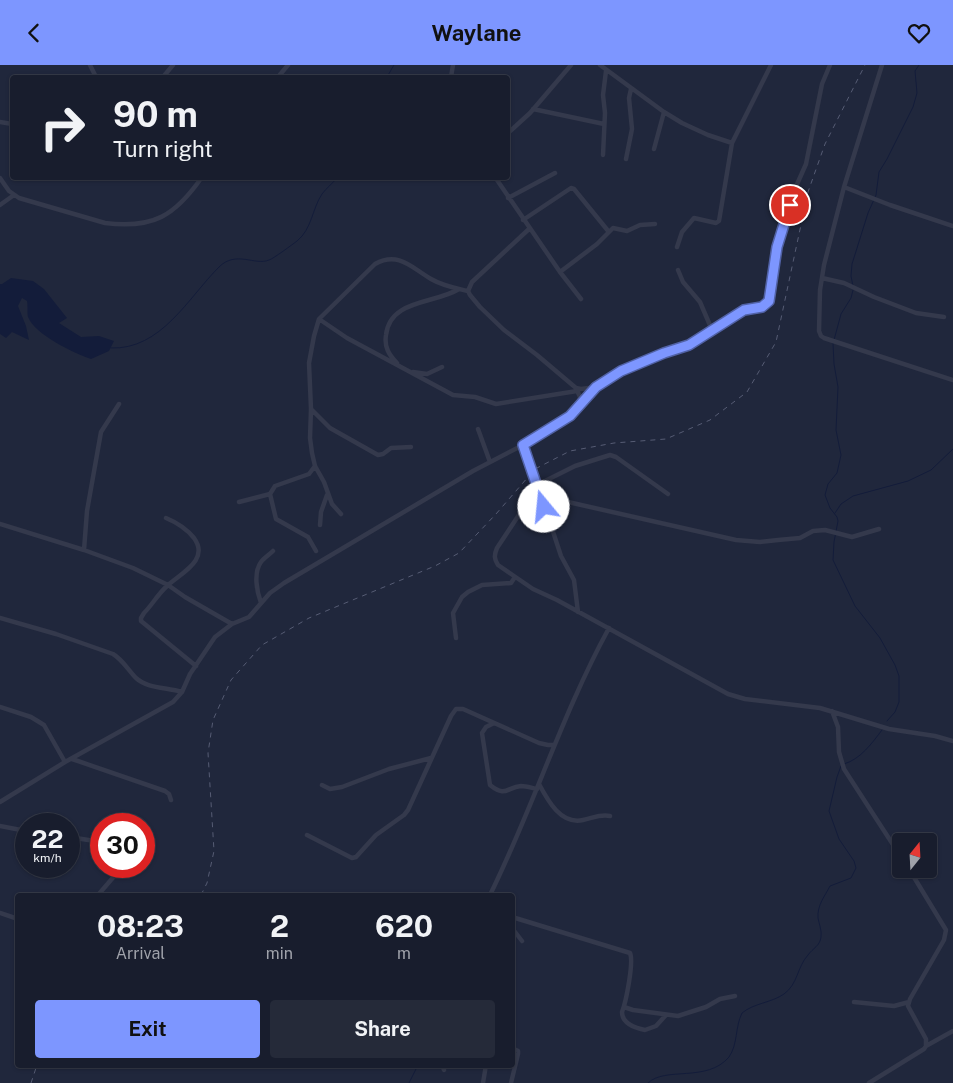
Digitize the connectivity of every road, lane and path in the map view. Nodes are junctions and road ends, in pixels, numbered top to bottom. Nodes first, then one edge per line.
1 (173, 65) edge
2 (288, 65) edge
3 (571, 65) edge
4 (600, 65) edge
5 (771, 65) edge
6 (830, 65) edge
7 (882, 65) edge
8 (606, 71) junction
9 (165, 75) edge
10 (280, 75) edge
11 (631, 89) junction
12 (533, 109) junction
13 (664, 112) junction
14 (604, 123) junction
15 (510, 131) edge
16 (732, 143) junction
17 (654, 149) dead end
18 (603, 155) dead end
19 (626, 159) dead end
20 (555, 173) dead end
21 (0, 178) edge
22 (200, 180) edge
23 (496, 180) edge
24 (844, 187) junction
25 (14, 195) junction
26 (508, 198) junction
27 (0, 205) edge
28 (523, 220) junction
29 (655, 224) dead end
30 (953, 226) edge
31 (529, 229) junction
32 (609, 232) junction
33 (677, 247) dead end
34 (678, 270) dead end
35 (560, 272) junction
36 (822, 278) junction
37 (459, 289) junction
38 (468, 291) junction
39 (581, 299) dead end
40 (944, 317) dead end
41 (319, 319) junction
42 (712, 331) junction
43 (442, 367) dead end
44 (953, 380) edge
45 (596, 387) junction
46 (576, 389) junction
47 (119, 404) dead end
48 (578, 407) junction
49 (311, 409) junction
50 (478, 429) dead end
51 (523, 445) junction
52 (410, 447) dead end
53 (490, 462) junction
54 (315, 467) junction
55 (538, 483) junction
56 (328, 493) junction
57 (270, 494) junction
58 (668, 494) dead end
59 (239, 502) dead end
60 (341, 513) dead end
61 (166, 518) dead end
62 (0, 524) edge
63 (320, 525) dead end
64 (879, 529) dead end
65 (84, 550) junction
66 (273, 551) dead end
67 (316, 551) dead end
68 (515, 577) junction
69 (168, 585) junction
70 (261, 603) junction
71 (578, 611) junction
72 (0, 618) edge
73 (232, 624) junction
74 (609, 628) junction
75 (456, 638) dead end
76 (196, 665) junction
77 (182, 692) junction
78 (0, 707) edge
79 (832, 711) junction
80 (494, 723) junction
81 (953, 741) edge
82 (554, 745) junction
83 (431, 758) junction
84 (72, 759) junction
85 (65, 762) junction
86 (322, 785) dead end
87 (538, 787) junction
88 (171, 800) dead end
89 (0, 802) edge
90 (610, 816) dead end
91 (0, 826) edge
92 (15, 829) edge
93 (307, 835) dead end
94 (892, 843) edge
95 (113, 878) edge
96 (914, 878) edge
97 (493, 888) junction
98 (100, 893) edge
99 (491, 893) edge
100 (494, 893) edge
101 (0, 913) edge
102 (15, 918) edge
103 (515, 918) edge
104 (515, 932) edge
105 (522, 941) dead end
106 (735, 996) dead end
107 (854, 1002) dead end
108 (909, 1002) junction
109 (624, 1007) junction
110 (666, 1015) junction
111 (953, 1031) edge
112 (926, 1046) junction
113 (515, 1050) edge
114 (515, 1066) edge
115 (486, 1068) edge
116 (515, 1068) edge
117 (483, 1083) edge
118 (511, 1083) edge
119 (869, 1083) edge

1 - 9 street
2 - 10 street
3 - 12 street
4 - 8 street
5 - 16 street
6 - 42 street
7 - 24 street
8 - 11 street
8 - 14 street
11 - 13 street
11 - 19 street
12 - 14 street
12 - 15 street
13 - 16 street
13 - 17 street
14 - 18 street
16 - 33 street
20 - 26 street
21 - 25 street
22 - 25 street
23 - 26 street
24 - 30 street
24 - 36 street
25 - 27 street
26 - 28 street
28 - 31 street
28 - 32 street
29 - 32 street
31 - 35 street
31 - 38 street
32 - 35 street
34 - 42 street
35 - 39 street
36 - 40 street
36 - 44 street
37 - 38 street
37 - 41 street
37 - 43 street
38 - 46 street
41 - 46 street
41 - 49 street
42 - 45 street
45 - 46 street
45 - 48 street
46 - 48 street
47 - 65 street
48 - 51 street
49 - 52 street
49 - 54 street
50 - 53 street
51 - 53 street
51 - 55 street
53 - 70 street
54 - 56 street
54 - 57 street
55 - 58 street
55 - 64 street
55 - 68 street
55 - 71 street
56 - 60 street
56 - 63 street
57 - 59 street
57 - 67 street
61 - 69 street
62 - 65 street
65 - 69 street
66 - 70 street
68 - 71 street
68 - 75 street
69 - 73 street
69 - 76 street
70 - 73 street
71 - 74 street
72 - 77 street
73 - 76 street
74 - 79 street
74 - 82 street
76 - 77 street
77 - 84 street
78 - 85 street
79 - 81 street
79 - 94 street
80 - 82 street
80 - 83 street
80 - 87 street
82 - 87 street
83 - 86 street
83 - 93 street
84 - 85 street
84 - 88 street
85 - 89 street
87 - 90 street
87 - 97 street
91 - 92 street
95 - 98 street
96 - 108 street
97 - 99 street
97 - 100 street
101 - 102 street
103 - 109 street
104 - 105 street
106 - 110 street
107 - 108 street
108 - 112 street
109 - 110 street
109 - 110 street
111 - 112 street
112 - 119 street
113 - 114 street
115 - 117 street
116 - 118 street

